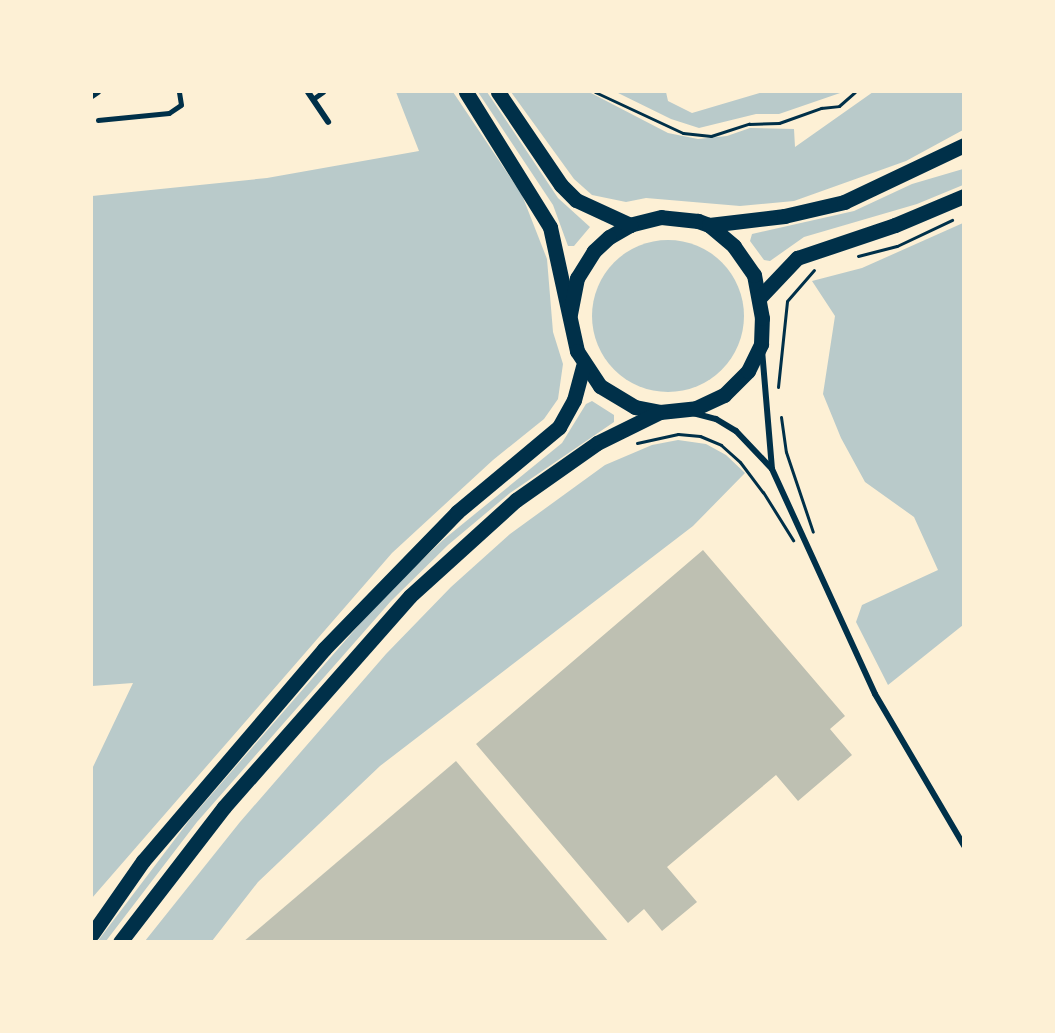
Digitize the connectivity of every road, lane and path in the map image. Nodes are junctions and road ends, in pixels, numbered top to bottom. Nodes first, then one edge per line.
1 (98, 92) edge
2 (179, 92) edge
3 (308, 92) edge
4 (323, 92) edge
5 (466, 92) edge
6 (498, 92) edge
7 (595, 92) edge
8 (855, 92) edge
9 (92, 96) edge
10 (313, 99) junction
11 (98, 120) dead end
12 (328, 122) dead end
13 (963, 145) edge
14 (963, 196) edge
15 (956, 218) dead end
16 (630, 225) junction
17 (709, 225) junction
18 (849, 258) dead end
19 (817, 268) dead end
20 (760, 297) junction
21 (570, 314) junction
22 (761, 344) junction
23 (584, 366) junction
24 (778, 394) dead end
25 (779, 405) dead end
26 (680, 411) junction
27 (660, 412) junction
28 (632, 444) dead end
29 (772, 469) junction
30 (816, 531) dead end
31 (790, 541) dead end
32 (963, 846) edge
33 (92, 934) edge
34 (120, 942) edge

1 - 9 street
2 - 11 lane
3 - 10 street
4 - 10 lane
5 - 21 main road
6 - 16 main road
7 - 8 path
10 - 12 street
13 - 17 main road
14 - 20 main road
15 - 18 path
16 - 17 main road
16 - 21 main road
17 - 20 main road
19 - 24 path
20 - 22 main road
21 - 23 main road
22 - 26 main road
22 - 29 street
23 - 27 main road
23 - 33 main road
25 - 30 path
26 - 27 main road
26 - 29 street
27 - 34 main road
28 - 31 path
29 - 32 street

